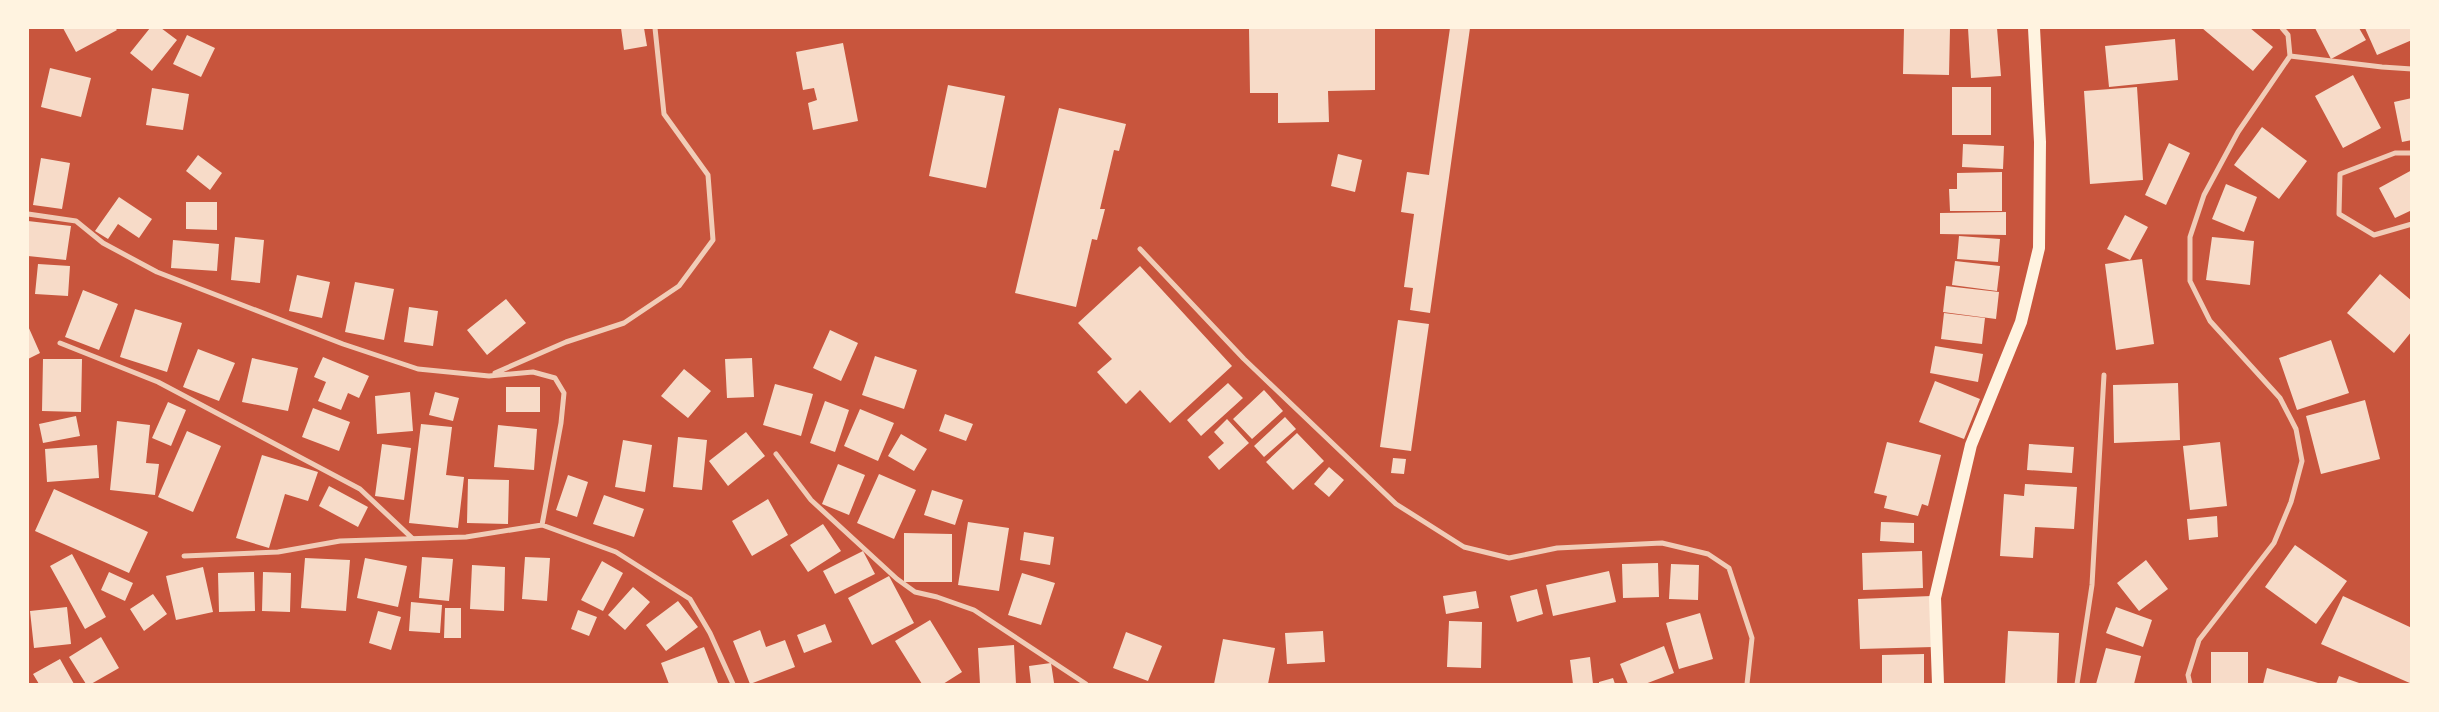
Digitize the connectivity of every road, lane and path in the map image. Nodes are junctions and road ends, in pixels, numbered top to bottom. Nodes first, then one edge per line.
1 (655, 28) edge
2 (2034, 28) edge
3 (2282, 28) edge
4 (2290, 56) junction
5 (2412, 69) edge
6 (2412, 153) edge
7 (28, 214) edge
8 (2412, 224) edge
9 (1140, 249) dead end
10 (60, 343) dead end
11 (2104, 375) dead end
12 (489, 376) junction
13 (776, 454) dead end
14 (542, 525) junction
15 (412, 538) junction
16 (184, 556) dead end
17 (733, 684) edge
18 (1086, 684) edge
19 (1747, 684) edge
20 (1938, 684) edge
21 (2077, 684) edge
22 (2190, 684) edge

1 - 12 street
2 - 20 main road
3 - 4 street
4 - 5 street
4 - 22 street
6 - 8 street
7 - 12 street
9 - 19 street
10 - 15 street
11 - 21 street
12 - 14 street
13 - 18 street
14 - 15 street
14 - 17 street
15 - 16 street

